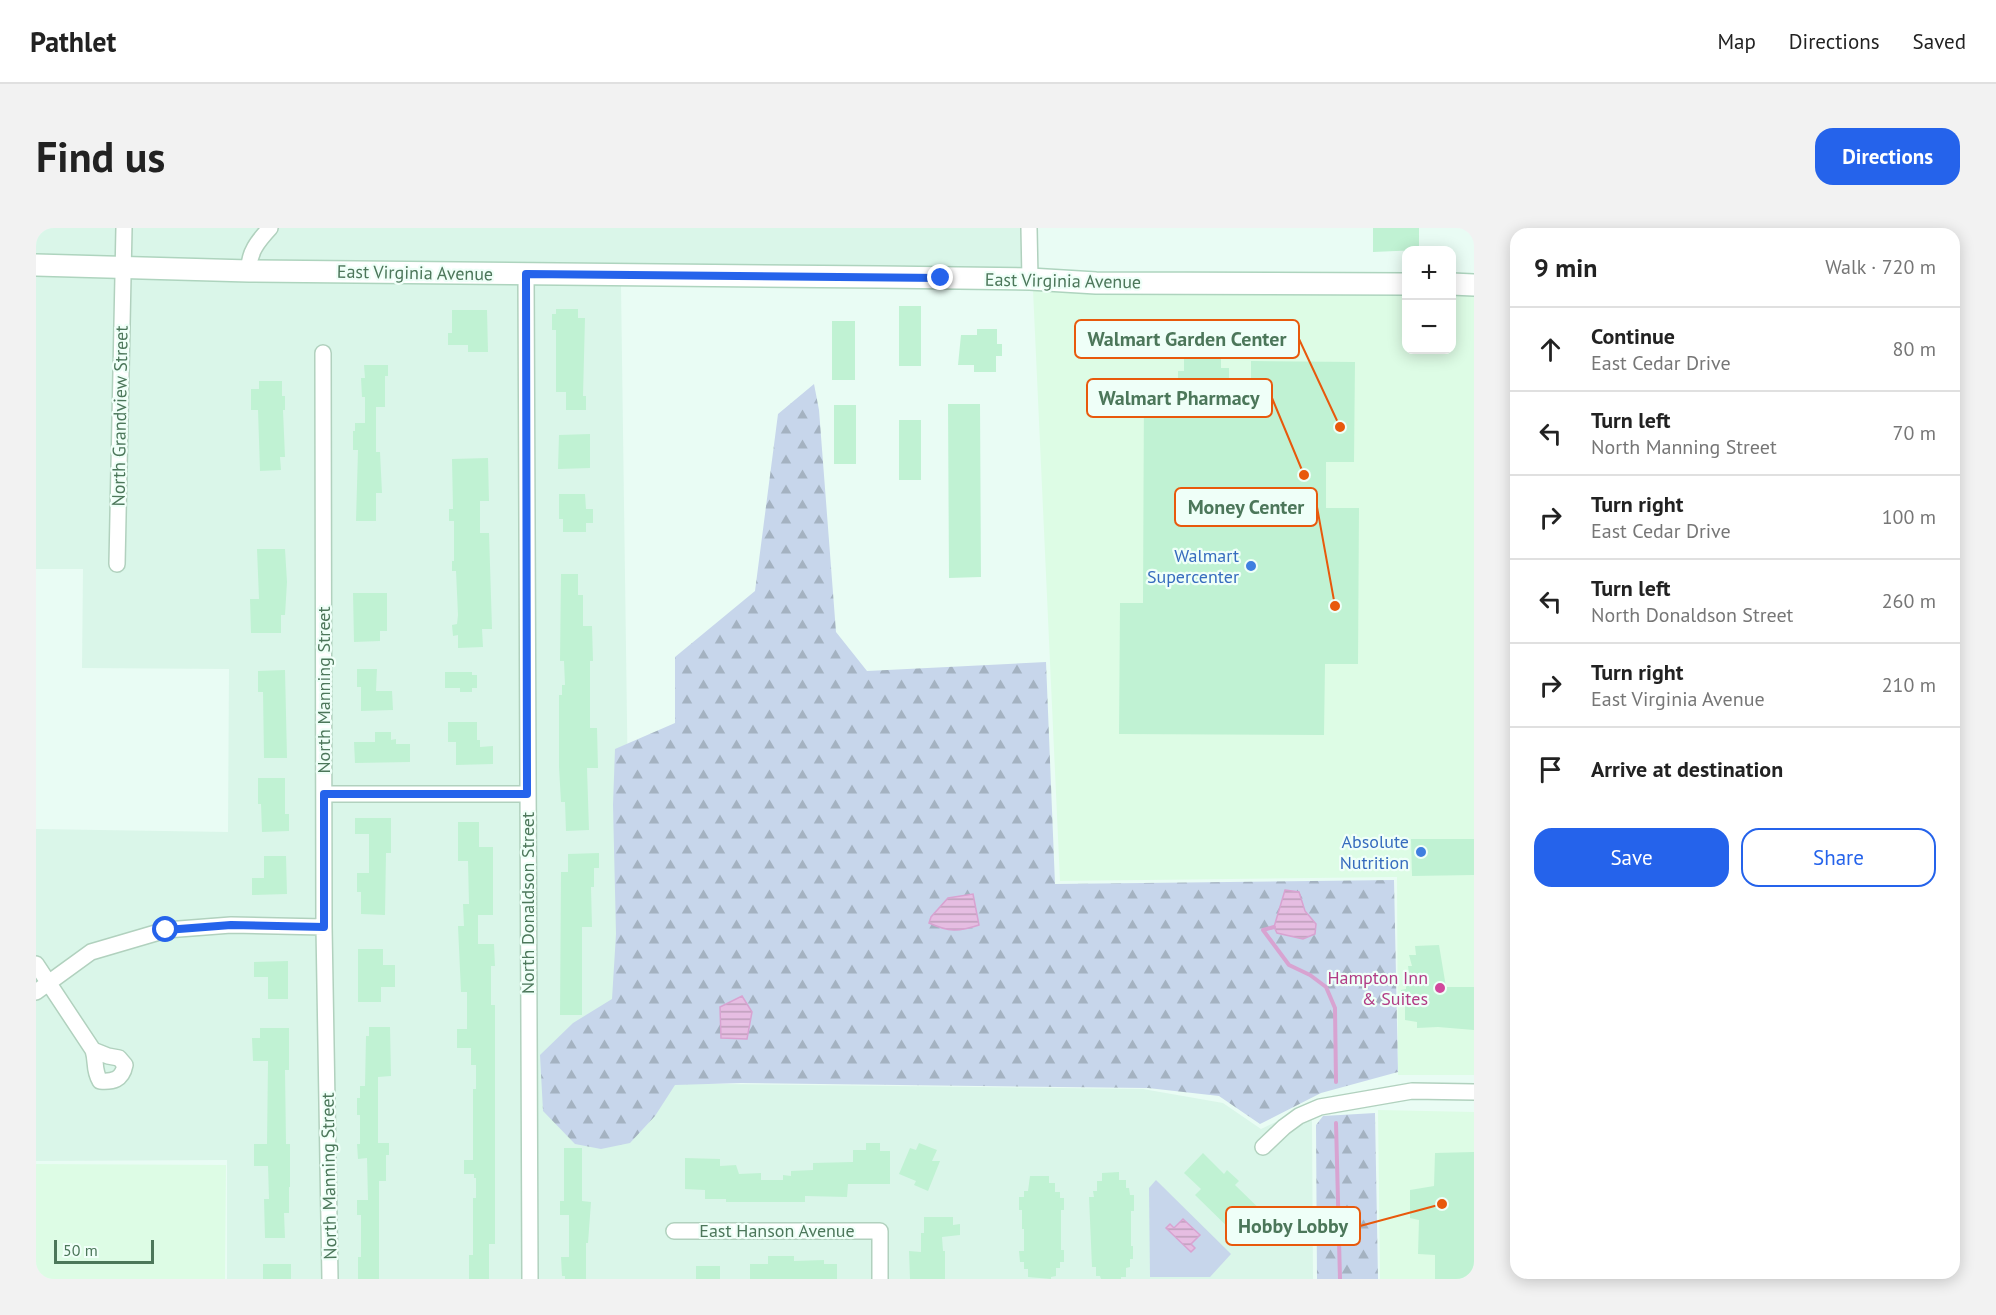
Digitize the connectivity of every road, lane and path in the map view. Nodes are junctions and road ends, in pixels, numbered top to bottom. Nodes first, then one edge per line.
1 (123, 228) edge
2 (270, 228) edge
3 (1029, 228) edge
4 (36, 265) edge
5 (124, 267) junction
6 (249, 271) junction
7 (526, 274) junction
8 (1030, 279) junction
9 (1402, 284) edge
10 (1456, 284) edge
11 (1474, 285) edge
12 (323, 353) dead end
13 (117, 564) dead end
14 (324, 794) junction
15 (527, 794) junction
16 (324, 927) junction
17 (36, 964) edge
18 (48, 981) junction
19 (36, 992) edge
20 (93, 1050) dead end
21 (1474, 1092) edge
22 (1263, 1148) dead end
23 (674, 1231) dead end
24 (330, 1279) edge
25 (530, 1279) edge
26 (880, 1279) edge

1 - 5 street, North Grandview Street
2 - 6 street
3 - 8 street
4 - 5 street, East Virginia Avenue
5 - 6 street, East Virginia Avenue
5 - 13 street, North Grandview Street
6 - 7 street, East Virginia Avenue
7 - 8 street, East Virginia Avenue
7 - 15 street, North Donaldson Street
8 - 9 street, East Virginia Avenue
10 - 11 street
12 - 14 street, North Manning Street
14 - 15 street
14 - 16 street, North Manning Street
15 - 25 street, North Donaldson Street
16 - 18 street
16 - 24 street, North Manning Street
17 - 18 street
18 - 19 street
18 - 20 street
21 - 22 street
23 - 26 street, East Hanson Avenue

